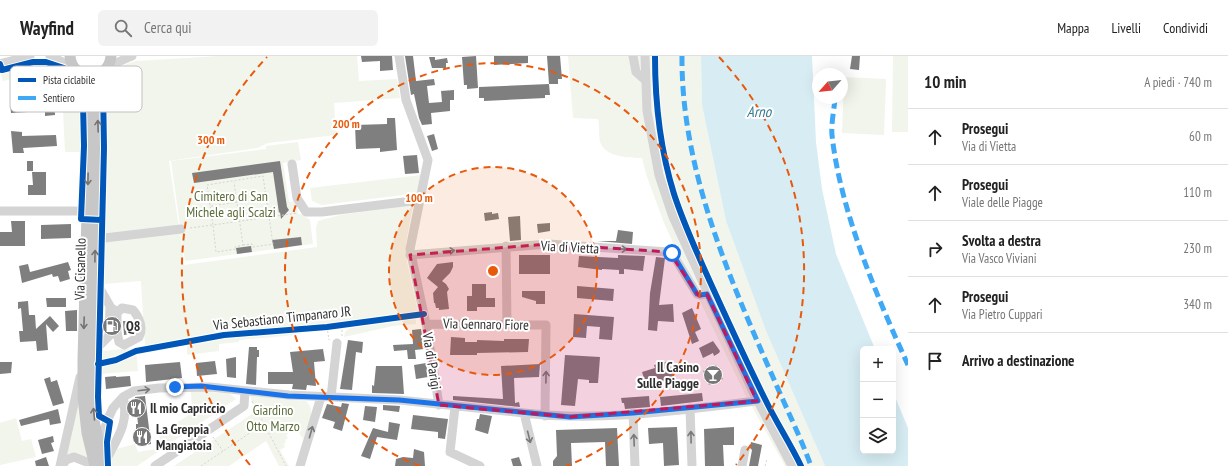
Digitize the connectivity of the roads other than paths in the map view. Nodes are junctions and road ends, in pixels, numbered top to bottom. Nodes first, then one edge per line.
1 (30, 56) edge
2 (50, 56) edge
3 (70, 56) edge
4 (111, 56) edge
5 (132, 56) edge
6 (399, 56) edge
7 (633, 56) edge
8 (645, 56) edge
9 (0, 64) edge
10 (69, 66) edge
11 (74, 66) edge
12 (108, 66) edge
13 (112, 66) edge
14 (645, 80) junction
15 (88, 112) edge
16 (97, 112) edge
17 (292, 164) dead end
18 (420, 200) junction
19 (0, 211) edge
20 (88, 211) junction
21 (181, 229) road end
22 (96, 239) junction
23 (506, 246) junction
24 (410, 255) junction
25 (95, 280) junction
26 (707, 294) junction
27 (114, 310) junction
28 (426, 324) junction
29 (507, 324) junction
30 (113, 334) junction
31 (337, 343) dead end
32 (88, 359) junction
33 (246, 391) junction
34 (123, 397) junction
35 (321, 397) junction
36 (331, 397) junction
37 (758, 401) junction
38 (439, 405) junction
39 (455, 407) junction
40 (690, 408) junction
41 (524, 413) junction
42 (633, 413) junction
43 (545, 416) junction
44 (99, 449) junction
45 (745, 450) dead end
46 (61, 466) edge
47 (99, 466) edge
48 (156, 466) edge
49 (300, 466) edge
50 (480, 466) edge
51 (537, 466) edge
52 (635, 466) edge
53 (692, 466) edge
54 (742, 466) edge
55 (792, 466) edge

1 - 9 street
2 - 10 street
3 - 11 main road, Via Cisanello
4 - 12 main road, Via Cisanello
5 - 13 street
6 - 18 street, Via di Parigi
7 - 14 street
8 - 14 street
14 - 26 street
15 -> 20 main road, Via Cisanello
22 -> 16 main road, Via Cisanello
17 - 18 street
18 - 24 street, Via di Parigi
19 - 20 street
20 -> 32 main road, Via Cisanello
21 - 22 street
25 -> 22 main road, Via Cisanello
24 -> 23 street, Via di Vietta
23 -> 26 street, Via di Vietta
23 - 29 street
24 - 28 street, Via di Parigi
25 - 27 street
25 - 32 main road, Via Cisanello
26 - 37 street
27 - 30 street
27 - 30 street
28 - 29 street, Via Gennaro Fiore
28 - 38 street, Via di Parigi
43 -> 29 street, Via Gennaro Fiore
30 - 32 street
31 - 36 street
44 -> 32 main road, Via Cisanello
32 - 46 street, Via Cisanello
32 - 47 main road, Via Cisanello
34 -> 33 street
33 - 35 street
33 - 48 street
34 - 44 street
34 - 47 street
35 - 36 street
49 -> 35 street
36 - 38 street
37 - 40 street
37 - 55 street
38 - 39 street
39 - 41 street
39 - 50 street
40 - 42 street
53 -> 40 street
41 - 43 street
41 -> 51 street
42 - 43 street
52 -> 42 street
44 - 47 main road, Via Cisanello
45 - 54 street
46 - 47 street, Via Cisanello

